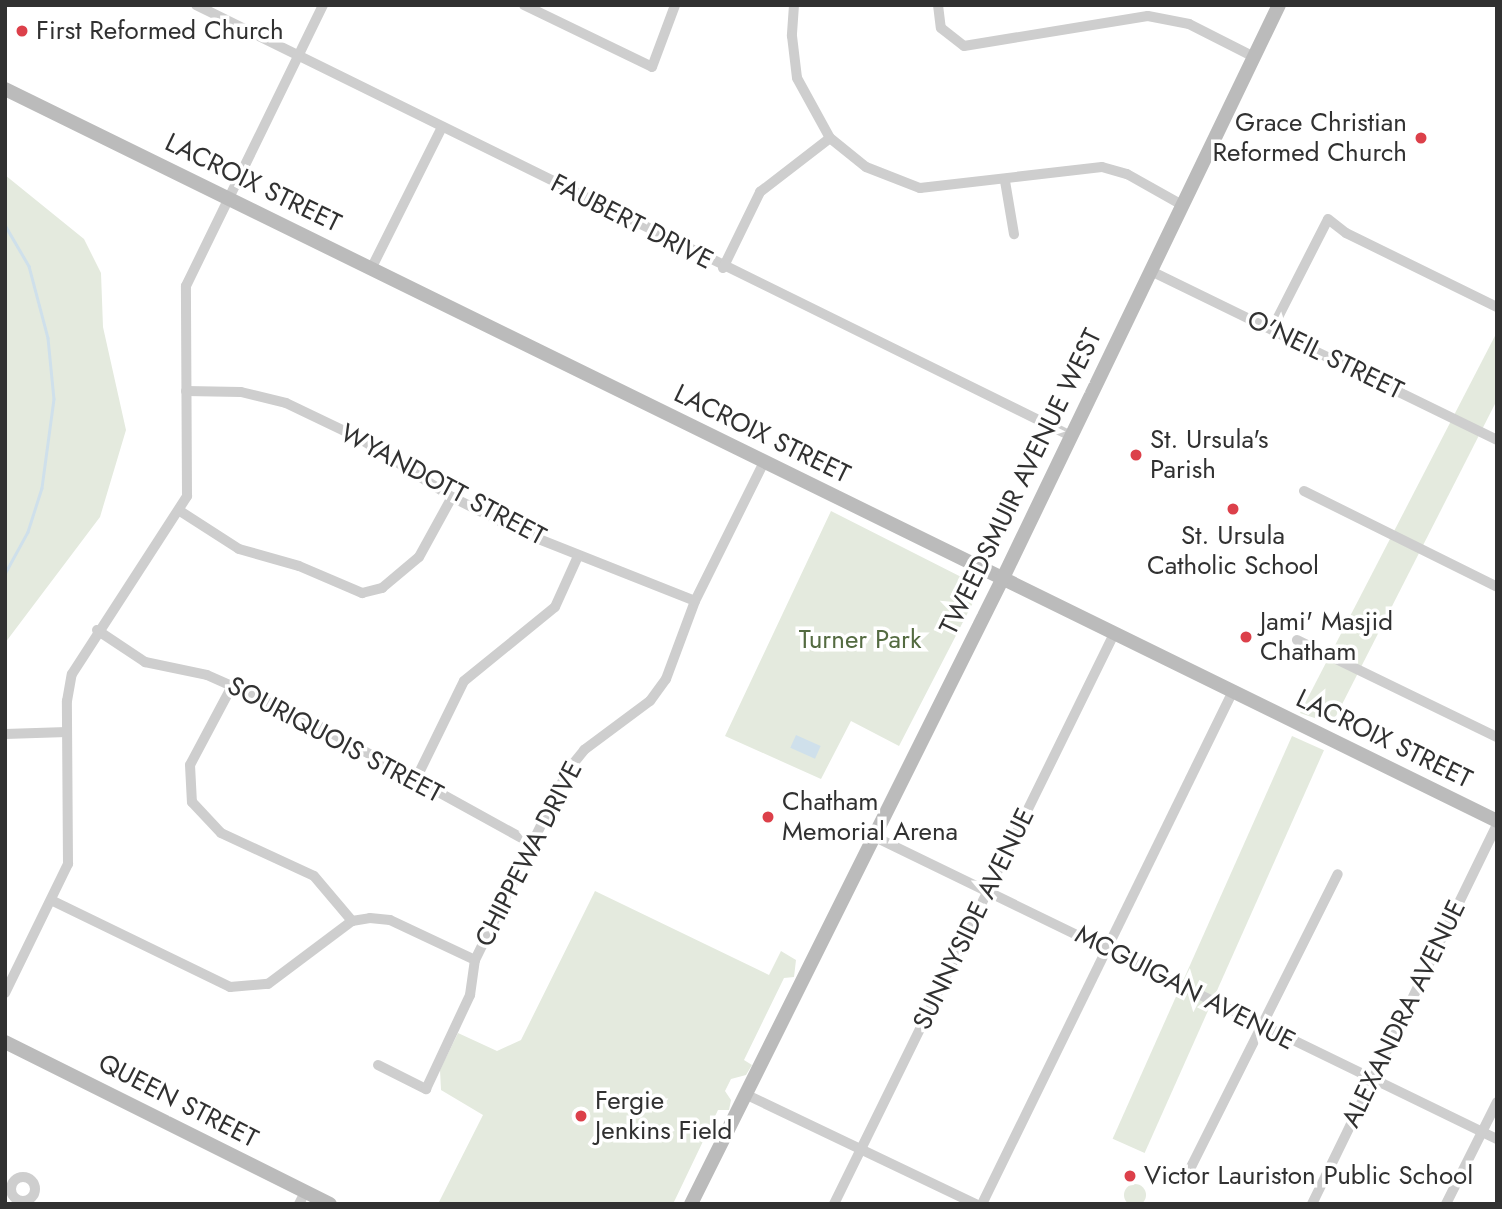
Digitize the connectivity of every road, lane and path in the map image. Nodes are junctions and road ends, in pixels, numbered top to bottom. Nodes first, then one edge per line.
1 (196, 5) edge
2 (323, 5) edge
3 (524, 5) edge
4 (675, 5) edge
5 (794, 5) edge
6 (938, 5) edge
7 (1279, 5) edge
8 (298, 56) junction
9 (1254, 57) junction
10 (5, 89) edge
11 (442, 127) junction
12 (830, 138) junction
13 (1005, 181) junction
14 (229, 198) junction
15 (1182, 205) junction
16 (1014, 234) dead end
17 (723, 268) junction
18 (371, 269) junction
19 (1153, 272) junction
20 (1497, 307) edge
21 (1272, 329) junction
22 (186, 391) junction
23 (1069, 435) junction
24 (1497, 440) edge
25 (764, 462) junction
26 (1304, 491) dead end
27 (452, 497) junction
28 (180, 511) junction
29 (579, 556) junction
30 (1002, 582) junction
31 (1497, 587) edge
32 (695, 600) junction
33 (97, 630) junction
34 (1114, 634) junction
35 (1297, 640) dead end
36 (232, 686) junction
37 (1233, 691) junction
38 (66, 732) junction
39 (5, 734) edge
40 (1497, 737) edge
41 (415, 781) junction
42 (1497, 823) edge
43 (873, 836) junction
44 (532, 845) junction
45 (1338, 874) dead end
46 (989, 891) junction
47 (53, 901) junction
48 (352, 921) junction
49 (1107, 948) junction
50 (475, 960) junction
51 (5, 993) edge
52 (1261, 1026) junction
53 (5, 1042) edge
54 (378, 1065) dead end
55 (1371, 1082) junction
56 (745, 1094) junction
57 (1497, 1102) edge
58 (1482, 1132) junction
59 (1497, 1139) edge
60 (860, 1149) junction
61 (1189, 1171) dead end
62 (302, 1198) edge
63 (330, 1204) edge
64 (691, 1204) edge
65 (834, 1204) edge
66 (976, 1204) edge
67 (982, 1204) edge
68 (1312, 1204) edge
69 (1446, 1204) edge

1 - 8 street, FAUBERT DRIVE
2 - 8 street
3 - 4 street
5 - 12 street
6 - 9 street
7 - 9 street, TWEEDSMUIR AVENUE WEST
8 - 11 street, FAUBERT DRIVE
8 - 14 street
9 - 15 street, TWEEDSMUIR AVENUE WEST
10 - 14 street, LACROIX STREET
11 - 17 street, FAUBERT DRIVE
11 - 18 street
12 - 13 street
12 - 17 street
13 - 15 street
13 - 16 street
14 - 18 street, LACROIX STREET
14 - 22 street
15 - 19 street, TWEEDSMUIR AVENUE WEST
17 - 23 street, FAUBERT DRIVE
18 - 25 street, LACROIX STREET
19 - 21 street, O'NEIL STREET
19 - 23 street, TWEEDSMUIR AVENUE WEST
20 - 21 street
21 - 24 street, O'NEIL STREET
22 - 27 street, WYANDOTT STREET
22 - 28 street
23 - 30 street, TWEEDSMUIR AVENUE WEST
25 - 30 street, LACROIX STREET
25 - 32 street, CHIPPEWA DRIVE
26 - 31 street
27 - 28 street
27 - 29 street, WYANDOTT STREET
28 - 33 street
29 - 32 street, WYANDOTT STREET
29 - 41 street
30 - 34 street, LACROIX STREET
30 - 43 street, TWEEDSMUIR AVENUE WEST
32 - 44 street, CHIPPEWA DRIVE
33 - 36 street, SOURIQUOIS STREET
33 - 38 street
34 - 37 street, LACROIX STREET
34 - 46 street, SUNNYSIDE AVENUE
35 - 40 street
36 - 41 street, SOURIQUOIS STREET
36 - 48 street
37 - 42 street, LACROIX STREET
37 - 49 street
38 - 39 street
38 - 47 street
41 - 44 street, SOURIQUOIS STREET
42 - 55 street, ALEXANDRA AVENUE
43 - 46 street, MCGUIGAN AVENUE
43 - 56 street, TWEEDSMUIR AVENUE WEST
44 - 50 street, CHIPPEWA DRIVE
45 - 52 street
46 - 49 street, MCGUIGAN AVENUE
46 - 60 street, SUNNYSIDE AVENUE
47 - 48 street
47 - 51 street
48 - 50 street, CHIPPEWA DRIVE
49 - 52 street, MCGUIGAN AVENUE
49 - 67 street
50 - 54 street
52 - 55 street, MCGUIGAN AVENUE
52 - 61 street
53 - 62 street, QUEEN STREET
55 - 58 street, MCGUIGAN AVENUE
55 - 68 street, ALEXANDRA AVENUE
56 - 60 street
56 - 64 street, TWEEDSMUIR AVENUE WEST
57 - 58 street
58 - 59 street, MCGUIGAN AVENUE
58 - 69 street
60 - 65 street, SUNNYSIDE AVENUE
60 - 66 street
62 - 63 street, QUEEN STREET

